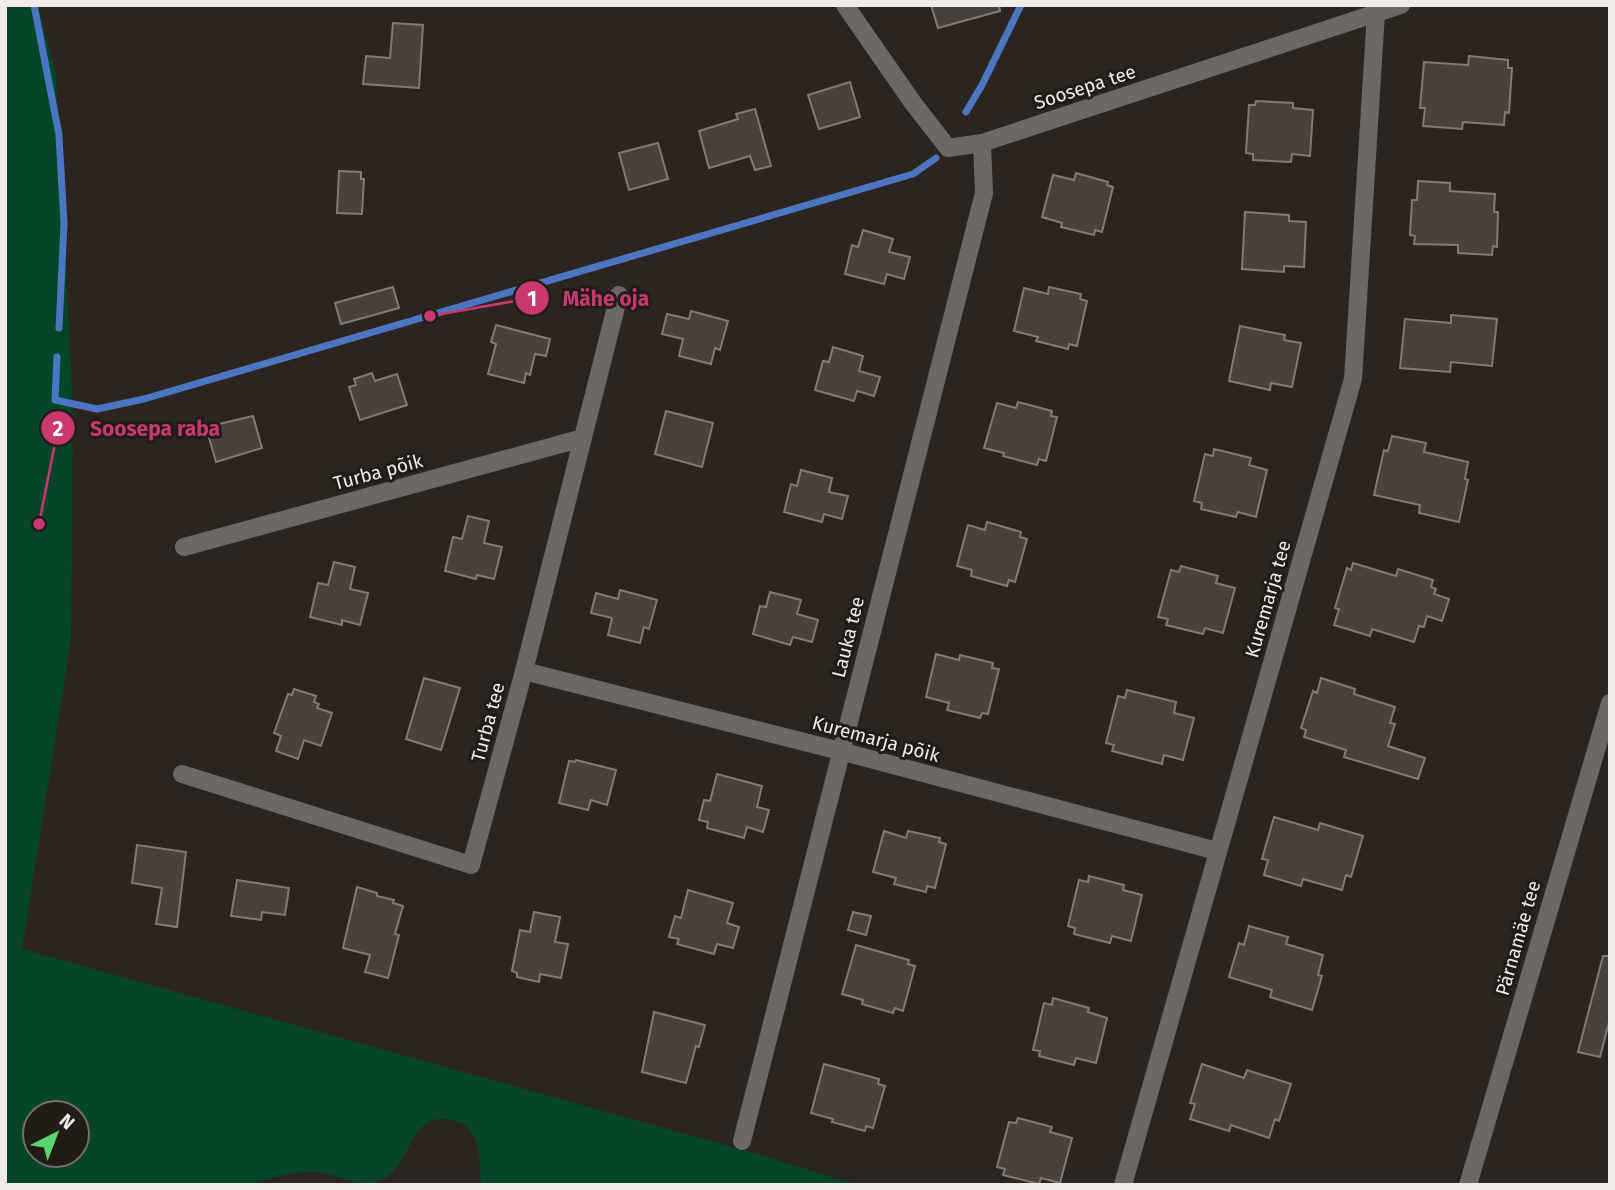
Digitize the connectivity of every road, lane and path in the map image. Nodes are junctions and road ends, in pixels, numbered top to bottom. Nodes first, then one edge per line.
1 (845, 5) edge
2 (1401, 5) edge
3 (1376, 13) junction
4 (982, 143) junction
5 (619, 295) dead end
6 (583, 438) junction
7 (184, 547) dead end
8 (524, 671) junction
9 (1610, 703) edge
10 (840, 751) junction
11 (182, 774) dead end
12 (1217, 851) junction
13 (742, 1141) dead end
14 (1123, 1185) edge
15 (1468, 1185) edge

1 - 4 street, Soosepa tee
2 - 3 street, Soosepa tee
3 - 4 street, Soosepa tee
3 - 12 street, Kuremarja tee
4 - 10 street, Lauka tee
5 - 6 street, Turba tee
6 - 7 street, Turba põik
6 - 8 street, Turba tee
8 - 10 street, Kuremarja põik
8 - 11 street, Turba tee
9 - 15 street, Pärnamäe tee
10 - 12 street, Kuremarja põik
10 - 13 street, Lauka tee
12 - 14 street, Kuremarja tee

